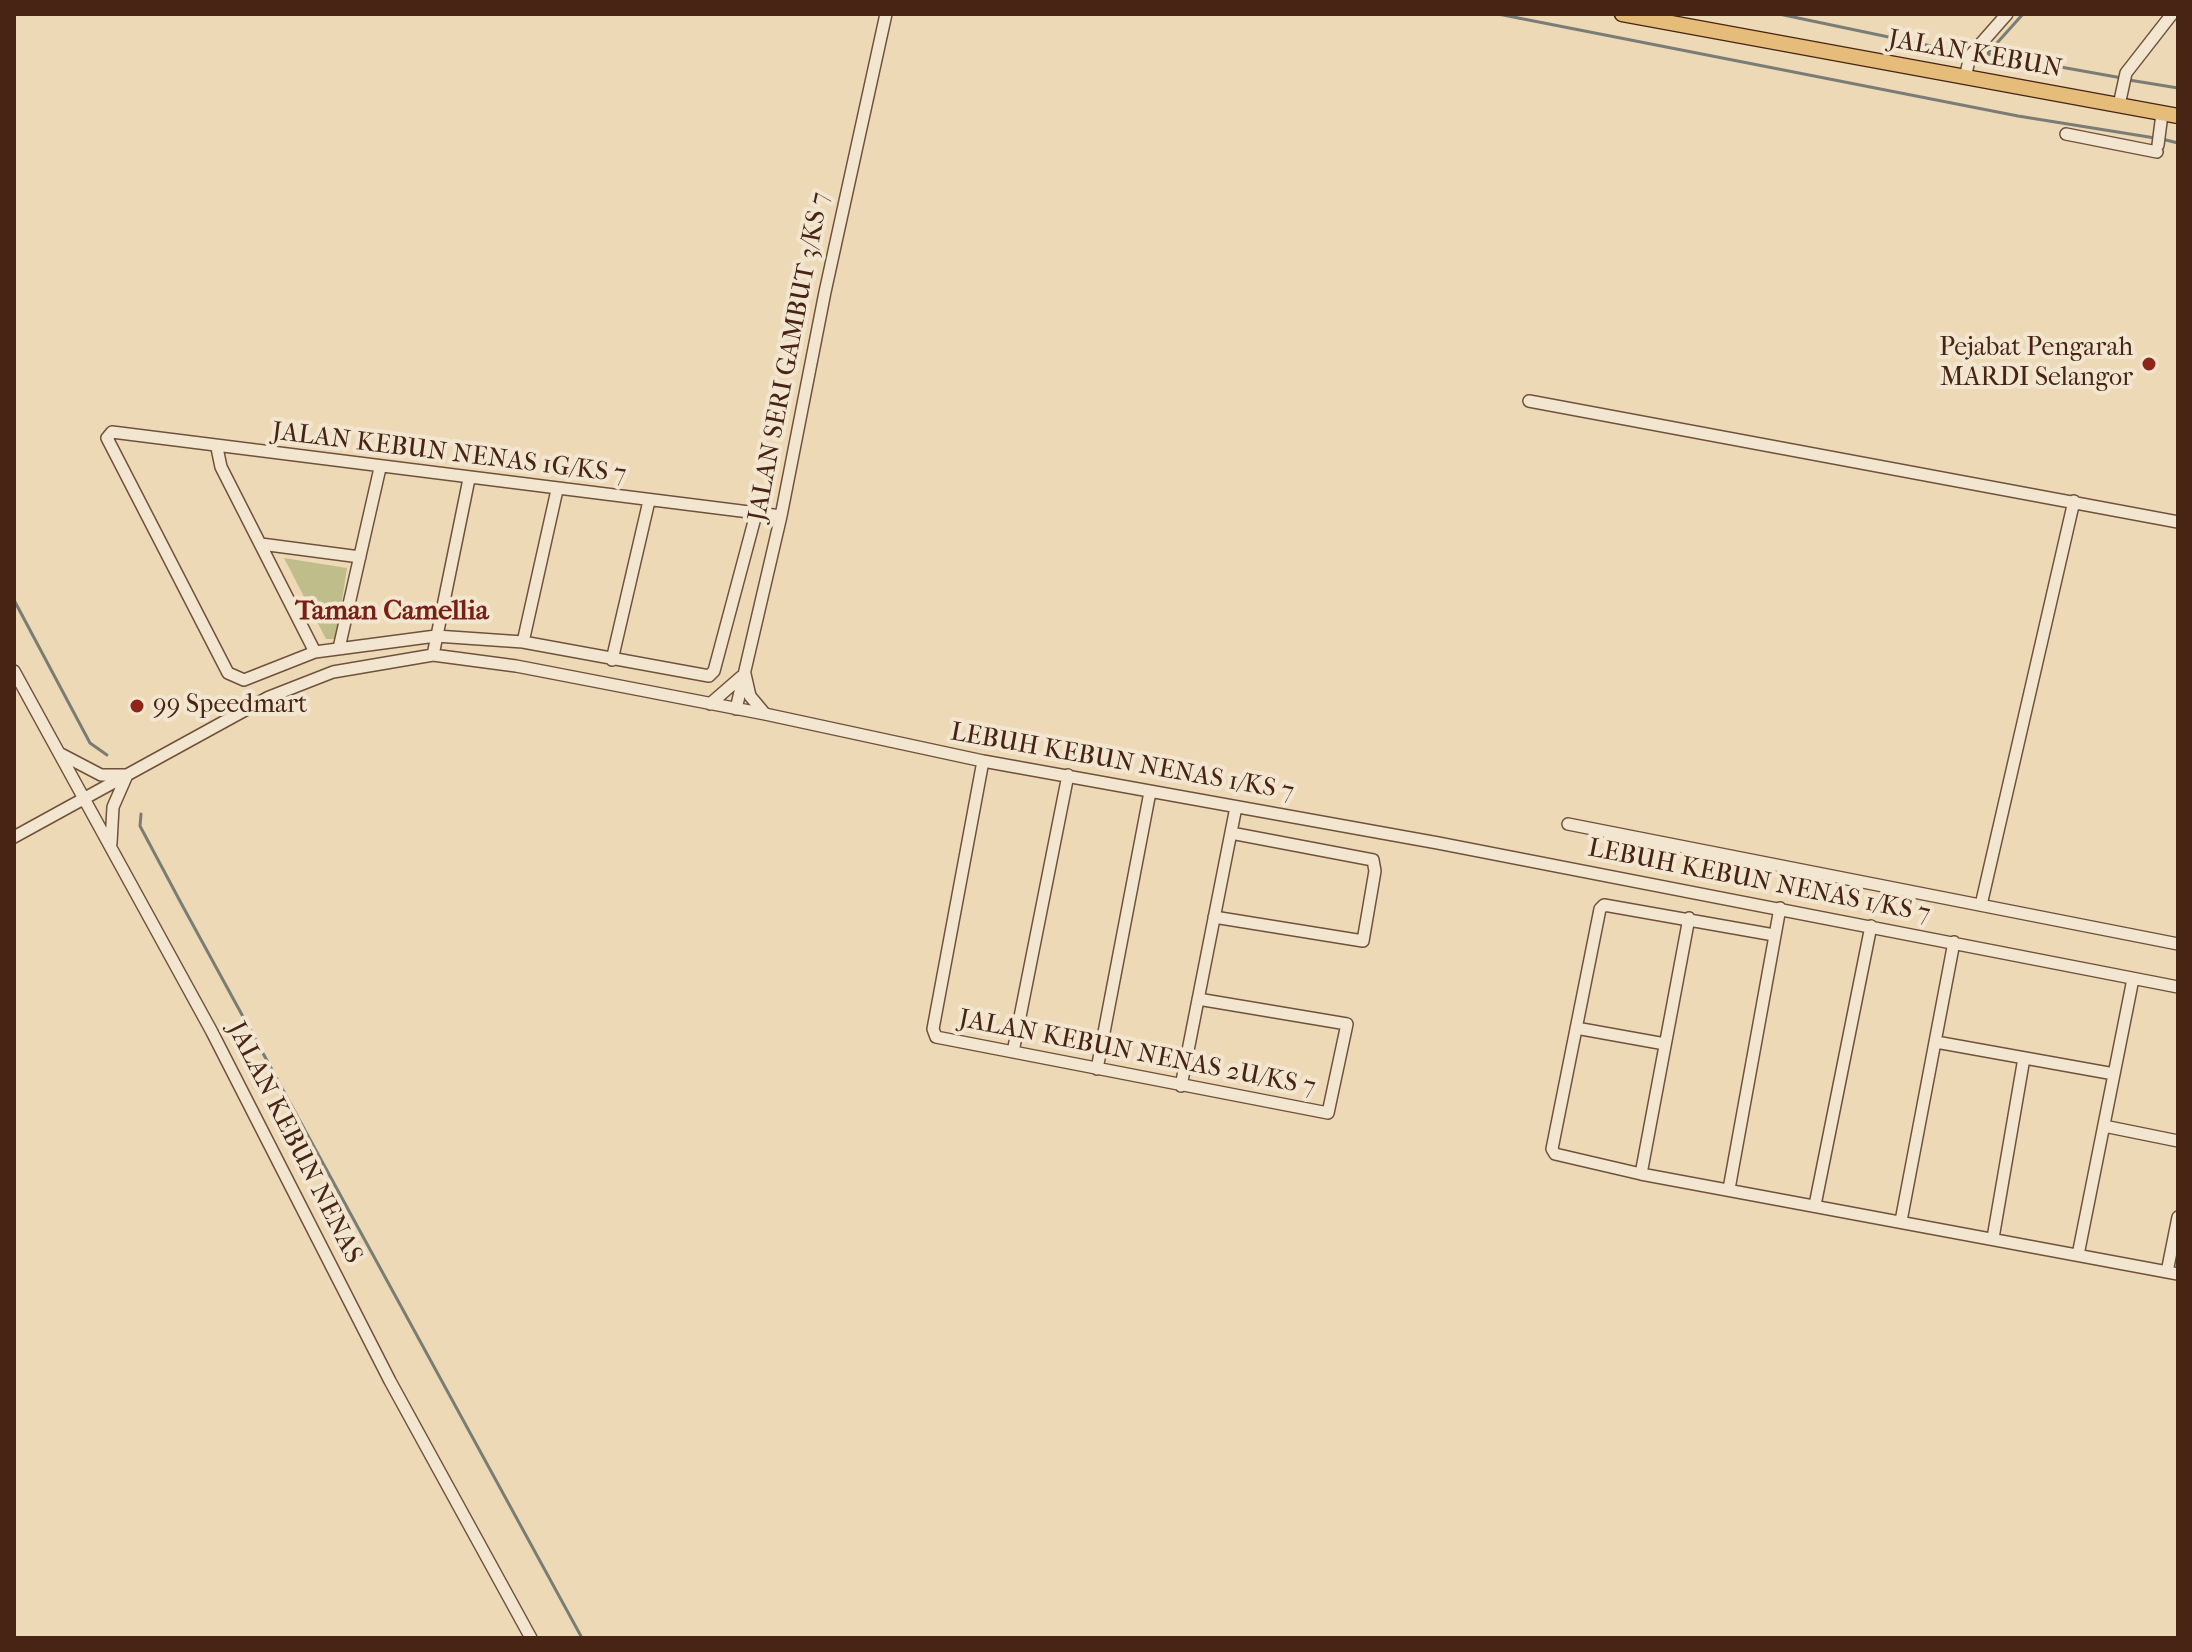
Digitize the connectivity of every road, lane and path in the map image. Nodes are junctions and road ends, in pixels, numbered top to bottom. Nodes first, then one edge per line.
1 (886, 14) edge
2 (1622, 14) edge
3 (2007, 14) edge
4 (2172, 14) edge
5 (1965, 78) junction
6 (2119, 105) junction
7 (2162, 114) junction
8 (2178, 116) edge
9 (2066, 134) dead end
10 (1529, 401) dead end
11 (217, 448) junction
12 (380, 468) junction
13 (469, 479) junction
14 (557, 490) junction
15 (649, 501) junction
16 (2074, 501) junction
17 (756, 514) junction
18 (781, 516) junction
19 (2178, 522) edge
20 (261, 544) junction
21 (360, 557) junction
22 (436, 636) junction
23 (523, 642) junction
24 (339, 648) junction
25 (315, 652) junction
26 (433, 655) junction
27 (612, 660) junction
28 (14, 671) edge
29 (744, 674) junction
30 (710, 704) junction
31 (736, 709) junction
32 (765, 714) junction
33 (59, 752) junction
34 (983, 761) junction
35 (1068, 775) junction
36 (122, 778) junction
37 (1150, 792) junction
38 (84, 799) junction
39 (1236, 807) junction
40 (1568, 824) dead end
41 (1231, 833) junction
42 (14, 837) edge
43 (112, 850) junction
44 (1981, 905) junction
45 (1780, 908) junction
46 (1214, 917) junction
47 (1689, 918) junction
48 (1871, 926) junction
49 (1774, 935) junction
50 (1954, 942) junction
51 (2178, 944) edge
52 (2133, 979) junction
53 (2178, 987) edge
54 (1198, 999) junction
55 (1576, 1028) junction
56 (1936, 1042) junction
57 (1665, 1044) junction
58 (1013, 1052) junction
59 (2024, 1058) junction
60 (1097, 1069) junction
61 (2114, 1074) junction
62 (1181, 1086) junction
63 (2104, 1126) junction
64 (2178, 1141) edge
65 (1641, 1174) junction
66 (1729, 1189) junction
67 (1815, 1205) junction
68 (2178, 1217) edge
69 (1901, 1221) junction
70 (1993, 1238) junction
71 (2078, 1255) junction
72 (2172, 1273) edge
73 (531, 1638) edge

1 - 18 street, JALAN SERI GAMBUT 3/KS 7
2 - 5 main road, JALAN KEBUN
3 - 5 street
4 - 6 street
5 - 6 main road, JALAN KEBUN
6 - 7 main road, JALAN KEBUN
7 - 8 main road, JALAN KEBUN
7 - 9 street
10 - 16 street
11 - 12 street, JALAN KEBUN NENAS 1G/KS 7
11 - 20 street
11 - 25 street, JALAN KEBUN NENAS 1G/KS 7
12 - 13 street, JALAN KEBUN NENAS 1G/KS 7
12 - 21 street
13 - 14 street, JALAN KEBUN NENAS 1G/KS 7
13 - 22 street
14 - 15 street, JALAN KEBUN NENAS 1G/KS 7
14 - 23 street
15 - 17 street, JALAN KEBUN NENAS 1G/KS 7
15 - 27 street
16 - 19 street
16 - 44 street
17 - 18 street, JALAN KEBUN NENAS 1G/KS 7
17 - 27 street
18 - 29 street, JALAN SERI GAMBUT 3/KS 7
20 - 21 street
20 - 25 street
21 - 24 street
22 - 23 street
22 - 24 street
22 - 26 street
23 - 27 street
24 - 25 street
26 - 30 street, LEBUH KEBUN NENAS 1/KS 7
26 - 36 street, LEBUH KEBUN NENAS 1/KS 7
28 - 33 street, JALAN KEBUN NENAS
29 - 30 street
29 - 31 street, JALAN SERI GAMBUT 3/KS 7
29 - 32 street
30 - 31 street, LEBUH KEBUN NENAS 1/KS 7
31 - 32 street, LEBUH KEBUN NENAS 1/KS 7
32 - 34 street, LEBUH KEBUN NENAS 1/KS 7
33 - 36 street
33 - 38 street, JALAN KEBUN NENAS
34 - 35 street, LEBUH KEBUN NENAS 1/KS 7
34 - 58 street, JALAN KEBUN NENAS 2U/KS 7
35 - 37 street, LEBUH KEBUN NENAS 1/KS 7
35 - 58 street
36 - 38 street, LEBUH KEBUN NENAS 1/KS 7
36 - 43 street
37 - 39 street, LEBUH KEBUN NENAS 1/KS 7
37 - 60 street
38 - 42 street, LEBUH KEBUN NENAS 1/KS 7
38 - 43 street, JALAN KEBUN NENAS
39 - 41 street
39 - 45 street, LEBUH KEBUN NENAS 1/KS 7
40 - 44 street
41 - 46 street
41 - 46 street
43 - 73 street, JALAN KEBUN NENAS
44 - 51 street
45 - 48 street, LEBUH KEBUN NENAS 1/KS 7
45 - 49 street
46 - 54 street
47 - 49 street
47 - 55 street
47 - 57 street
48 - 50 street, LEBUH KEBUN NENAS 1/KS 7
48 - 67 street
49 - 66 street
50 - 52 street, LEBUH KEBUN NENAS 1/KS 7
50 - 56 street
52 - 53 street, LEBUH KEBUN NENAS 1/KS 7
52 - 61 street
54 - 62 street
54 - 62 street, JALAN KEBUN NENAS 2U/KS 7
55 - 57 street
55 - 65 street
56 - 59 street
56 - 69 street
57 - 65 street
58 - 60 street, JALAN KEBUN NENAS 2U/KS 7
59 - 61 street
59 - 70 street
60 - 62 street, JALAN KEBUN NENAS 2U/KS 7
61 - 63 street
63 - 64 street
63 - 71 street
65 - 66 street
66 - 67 street
67 - 69 street
68 - 72 street
69 - 70 street
70 - 71 street
71 - 72 street

